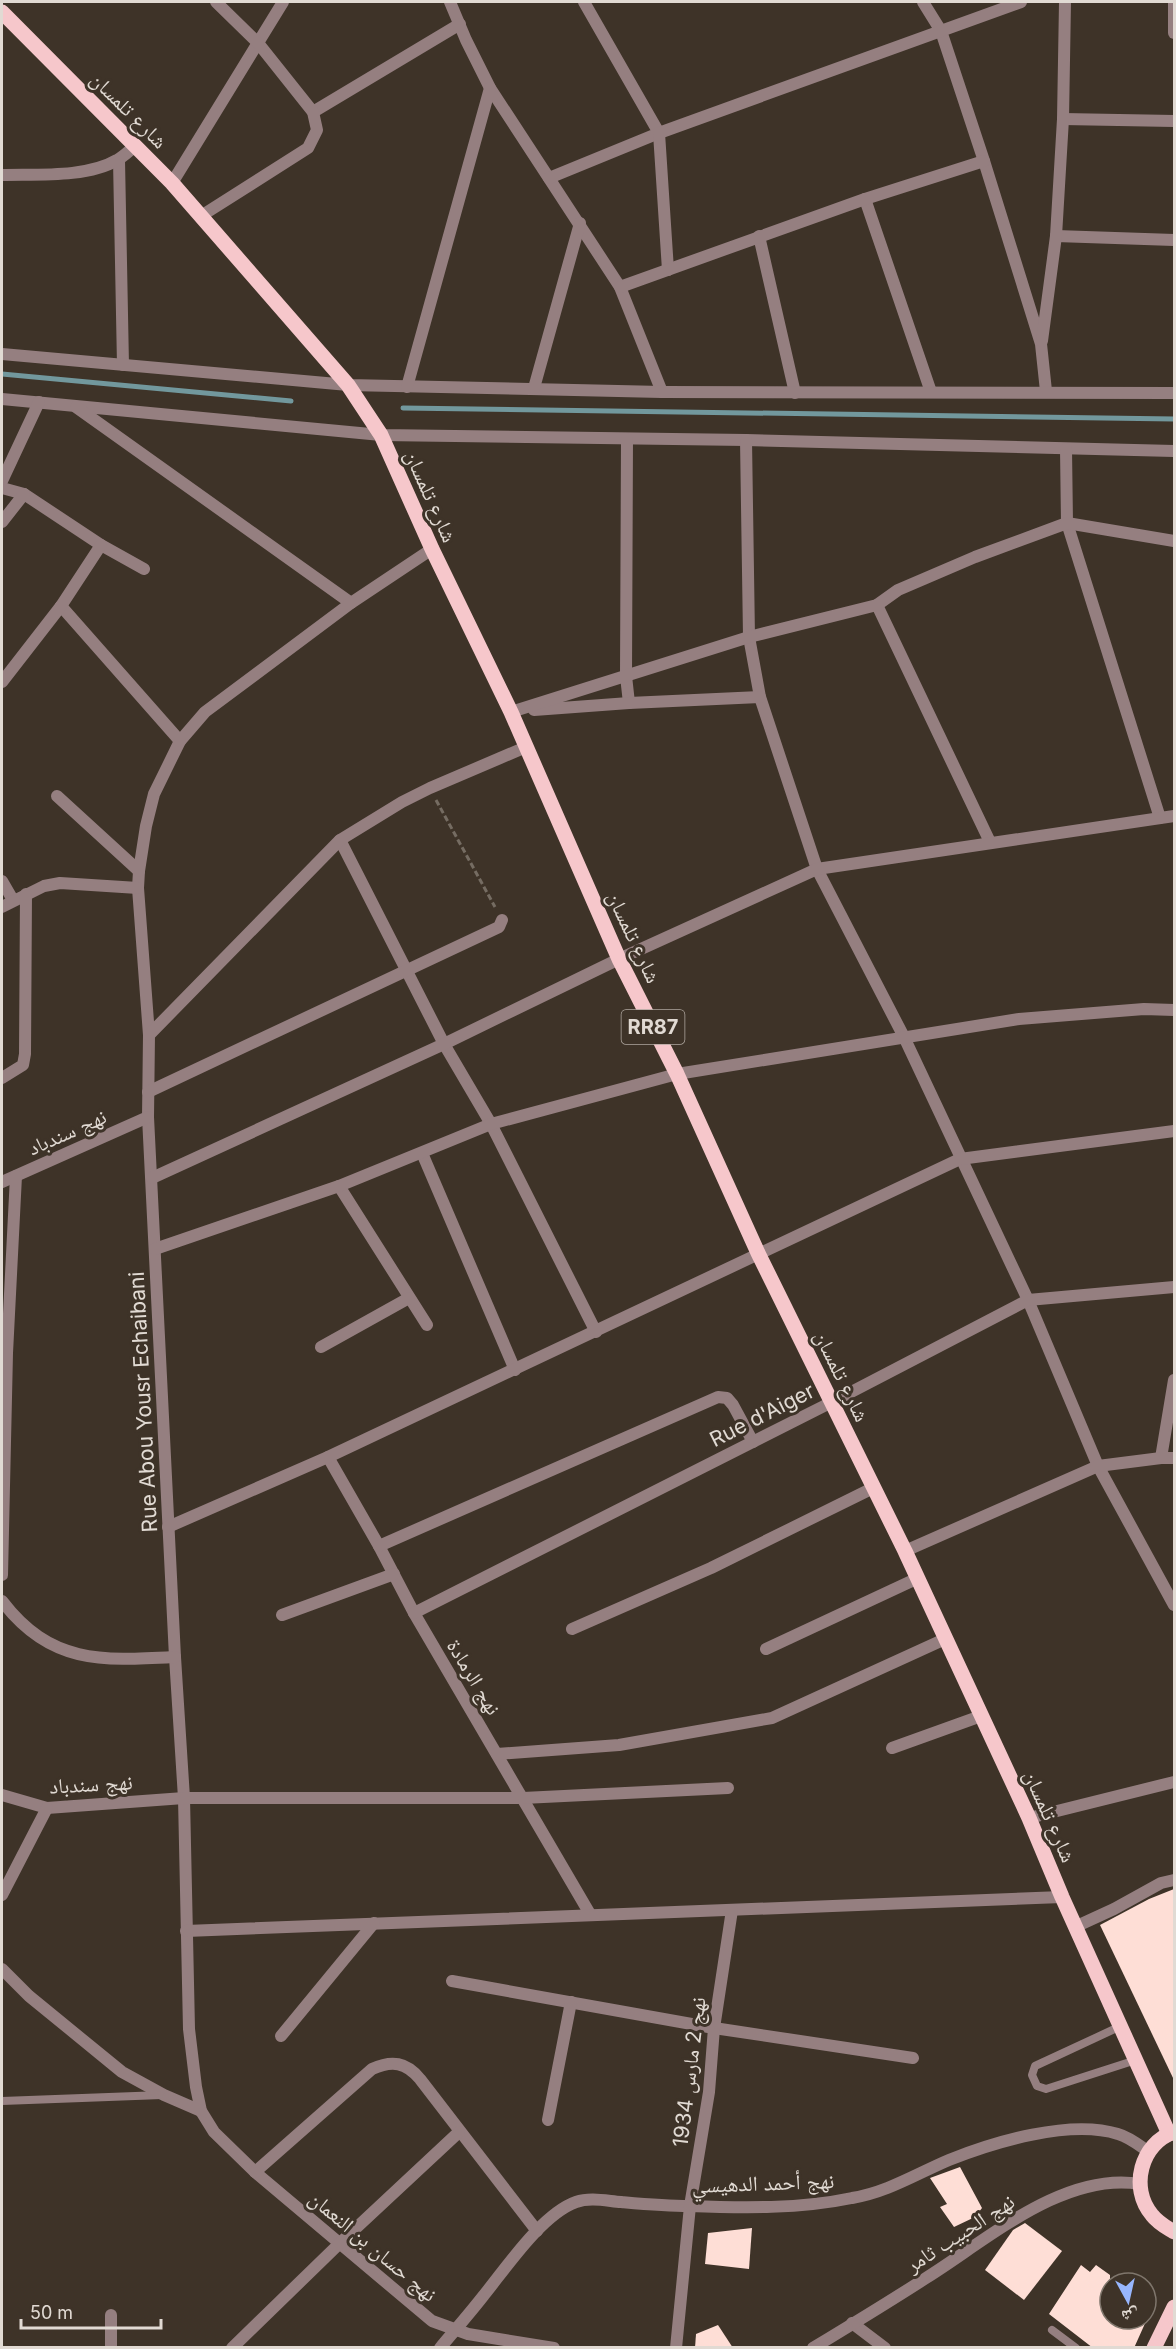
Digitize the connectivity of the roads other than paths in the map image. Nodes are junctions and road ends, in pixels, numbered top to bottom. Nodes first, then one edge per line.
1 (216, 2) edge
2 (283, 2) edge
3 (450, 2) edge
4 (584, 2) edge
5 (923, 2) edge
6 (1021, 2) edge
7 (1065, 2) edge
8 (1174, 2) edge
9 (2, 12) edge
10 (460, 24) junction
11 (941, 31) junction
12 (1174, 33) edge
13 (258, 43) junction
14 (490, 88) junction
15 (313, 112) junction
16 (1063, 119) junction
17 (1174, 121) edge
18 (658, 133) junction
19 (135, 146) junction
20 (119, 160) junction
21 (984, 161) junction
22 (2, 175) edge
23 (549, 178) junction
24 (172, 183) junction
25 (864, 199) junction
26 (201, 216) junction
27 (580, 223) junction
28 (1056, 236) junction
29 (759, 237) junction
30 (1174, 240) edge
31 (668, 270) junction
32 (620, 287) junction
33 (1041, 344) junction
34 (2, 354) edge
35 (123, 365) junction
36 (348, 385) junction
37 (407, 387) junction
38 (534, 388) junction
39 (662, 392) junction
40 (932, 392) junction
41 (1046, 392) junction
42 (795, 393) junction
43 (1174, 393) edge
44 (2, 399) edge
45 (39, 402) junction
46 (75, 407) junction
47 (381, 435) junction
48 (627, 438) junction
49 (746, 440) junction
50 (1066, 449) junction
51 (1174, 451) edge
52 (2, 482) edge
53 (2, 488) edge
54 (24, 494) junction
55 (2, 522) edge
56 (1067, 523) junction
57 (1174, 541) edge
58 (100, 545) junction
59 (432, 549) junction
60 (144, 569) dead end
61 (351, 603) junction
62 (877, 605) junction
63 (61, 606) junction
64 (749, 637) junction
65 (626, 676) junction
66 (2, 682) edge
67 (760, 697) junction
68 (629, 703) junction
69 (511, 712) junction
70 (180, 741) junction
71 (526, 747) junction
72 (57, 796) dead end
73 (1174, 816) edge
74 (1160, 818) junction
75 (340, 840) junction
76 (990, 842) junction
77 (817, 869) junction
78 (139, 872) junction
79 (2, 881) edge
80 (138, 888) junction
81 (26, 894) junction
82 (13, 900) junction
83 (2, 907) edge
84 (502, 920) road end
85 (619, 959) junction
86 (409, 971) junction
87 (1174, 1010) edge
88 (149, 1035) junction
89 (904, 1037) junction
90 (444, 1044) junction
91 (677, 1074) junction
92 (2, 1078) edge
93 (148, 1092) junction
94 (148, 1117) junction
95 (491, 1124) junction
96 (1174, 1131) edge
97 (422, 1152) junction
98 (960, 1159) junction
99 (16, 1176) junction
100 (152, 1178) junction
101 (2, 1182) edge
102 (339, 1186) junction
103 (155, 1249) junction
104 (758, 1254) junction
105 (1174, 1287) edge
106 (410, 1298) junction
107 (1028, 1300) junction
108 (427, 1325) dead end
109 (596, 1332) junction
110 (321, 1347) dead end
111 (4, 1356) edge
112 (515, 1370) junction
113 (1174, 1380) edge
114 (832, 1402) junction
115 (753, 1442) junction
116 (328, 1457) junction
117 (1161, 1458) junction
118 (1174, 1458) edge
119 (1098, 1466) junction
120 (873, 1488) junction
121 (168, 1527) junction
122 (379, 1546) junction
123 (905, 1551) junction
124 (394, 1574) junction
125 (2, 1575) edge
126 (916, 1579) junction
127 (2, 1601) edge
128 (1174, 1605) edge
129 (414, 1613) junction
130 (282, 1615) dead end
131 (572, 1629) dead end
132 (945, 1639) junction
133 (766, 1649) dead end
134 (175, 1657) junction
135 (981, 1716) junction
136 (892, 1748) dead end
137 (497, 1754) junction
138 (1174, 1782) edge
139 (728, 1788) dead end
140 (2, 1795) edge
141 (184, 1798) junction
142 (523, 1798) junction
143 (47, 1808) junction
144 (1029, 1818) junction
145 (1174, 1880) edge
146 (2, 1895) edge
147 (1062, 1897) junction
148 (732, 1910) junction
149 (590, 1914) junction
150 (374, 1923) junction
151 (1077, 1926) junction
152 (186, 1931) junction
153 (2, 1969) edge
154 (452, 1981) dead end
155 (571, 2002) junction
156 (1121, 2026) junction
157 (714, 2028) junction
158 (281, 2036) dead end
159 (913, 2058) dead end
160 (1136, 2060) junction
161 (164, 2095) junction
162 (2, 2101) edge
163 (201, 2111) junction
164 (548, 2121) dead end
165 (459, 2132) junction
166 (1172, 2133) edge
167 (1149, 2152) junction
168 (255, 2172) junction
169 (1140, 2184) junction
170 (690, 2206) junction
171 (537, 2231) junction
172 (1174, 2232) edge
173 (339, 2243) junction
174 (1174, 2307) edge
175 (111, 2315) dead end
176 (852, 2324) junction
177 (1052, 2330) dead end
178 (454, 2331) junction
179 (111, 2348) edge
180 (232, 2348) edge
181 (440, 2348) edge
182 (554, 2348) edge
183 (676, 2348) edge
184 (813, 2348) edge
185 (885, 2348) edge
186 (1076, 2348) edge
187 (1154, 2348) edge

1 - 13 street
2 - 13 street
3 - 10 street
4 - 18 street
5 - 11 street
6 - 11 street
7 - 16 street
8 - 12 street
9 - 19 main road, شارع تلمسان / RR87
10 - 14 street
10 - 15 street
11 - 18 street
11 - 21 street
13 - 15 street
13 - 24 street
14 - 23 street
14 - 37 street
15 - 26 street
16 - 17 street
16 - 28 street
18 - 23 street
18 - 31 street
19 - 20 street
19 - 24 main road, شارع تلمسان / RR87
20 - 22 street
20 - 35 street
21 - 25 street
21 - 33 street
23 - 27 street
24 - 26 main road, شارع تلمسان / RR87
25 - 29 street
25 - 40 street
26 - 36 main road, شارع تلمسان / RR87
27 - 32 street
27 - 38 street
28 - 30 street
28 - 33 street
29 - 31 street
29 - 42 street
31 - 32 street
32 - 39 street
33 - 41 street
34 - 35 street
35 - 36 street
36 - 37 street
36 - 47 main road, شارع تلمسان / RR87
37 - 38 street
38 - 39 street
39 - 42 street
40 - 41 street
40 - 42 street
41 - 43 street
44 - 45 street
45 - 46 street
45 - 52 street
46 - 47 street
46 - 61 street
47 - 48 street
47 - 59 main road, شارع تلمسان / RR87
48 - 49 street
48 - 65 street
49 - 50 street
49 - 64 street
50 - 51 street
50 - 56 street
53 - 54 street
54 - 55 street
54 - 58 street
56 - 57 street
56 - 62 street
56 - 74 street
58 - 60 street
58 - 63 street
59 - 61 street, Rue Abou Yousr Echaibani
59 - 69 main road, شارع تلمسان / RR87
61 - 70 street, Rue Abou Yousr Echaibani
62 - 64 street
62 - 76 street
63 - 66 street
63 - 70 street
64 - 65 street
64 - 67 street
65 - 68 street
65 - 69 street
67 - 68 street
67 - 77 street
68 - 69 street
69 - 71 main road, شارع تلمسان / RR87
70 - 78 street, Rue Abou Yousr Echaibani
71 - 75 street
71 - 85 main road, شارع تلمسان / RR87
72 - 78 street
73 - 74 street
74 - 76 street
75 - 86 street
75 - 88 street
76 - 77 street
77 - 85 street
77 - 89 street
78 - 80 street, Rue Abou Yousr Echaibani
79 - 82 street
80 - 81 street
80 - 88 street, Rue Abou Yousr Echaibani
81 - 82 street
81 - 92 street
82 - 83 street
84 - 86 street
85 - 90 street
85 - 91 main road, شارع تلمسان / RR87
86 - 90 street
86 - 93 street
87 - 89 street
88 - 93 street, Rue Abou Yousr Echaibani
89 - 91 street
89 - 98 street
90 - 95 street
90 - 100 street
91 - 95 street
91 - 104 main road, شارع تلمسان / RR87
93 - 94 street, Rue Abou Yousr Echaibani
94 - 99 street, نهج سندباد
94 - 100 street, Rue Abou Yousr Echaibani
95 - 97 street
95 - 109 street
96 - 98 street
97 - 102 street
97 - 112 street
98 - 104 street
98 - 107 street
99 - 101 street, نهج سندباد
99 - 111 street
100 - 103 street, Rue Abou Yousr Echaibani
102 - 103 street
102 - 106 street
103 - 121 street, Rue Abou Yousr Echaibani
104 - 109 street
104 - 114 main road, شارع تلمسان / RR87
105 - 107 street, Rue d'Aiger
106 - 108 street
106 - 110 street
107 - 114 street, Rue d'Aiger
107 - 119 street
109 - 112 street
111 - 125 street
112 - 116 street
113 - 117 street
114 - 115 street, Rue d'Aiger
114 - 120 main road, شارع تلمسان / RR87
115 - 122 street
115 - 129 street, Rue d'Aiger
116 - 121 street
116 - 122 street, نهج الرمادة
117 - 118 street
117 - 119 street
119 - 123 street
119 - 128 street
120 - 123 main road, شارع تلمسان / RR87
120 - 131 street
121 - 134 street, Rue Abou Yousr Echaibani
122 - 124 street, نهج الرمادة
123 - 126 main road, شارع تلمسان / RR87
124 - 129 street, نهج الرمادة
124 - 130 street
126 - 132 main road, شارع تلمسان / RR87
126 - 133 street
127 - 134 street
129 - 137 street, نهج الرمادة
132 - 135 main road, شارع تلمسان / RR87
132 - 137 street
134 - 141 street, Rue Abou Yousr Echaibani
135 - 136 street
135 - 144 main road, شارع تلمسان / RR87
137 - 142 street, نهج الرمادة
138 - 144 street
139 - 142 street, نهج سندباد
140 - 143 street, نهج سندباد
141 - 142 street, نهج سندباد
141 - 143 street, نهج سندباد
141 - 152 street, Rue Abou Yousr Echaibani
142 - 149 street, نهج الرمادة
143 - 146 street
144 - 147 main road, شارع تلمسان / RR87
145 - 151 street
147 - 148 street
147 - 151 main road, شارع تلمسان / RR87
148 - 149 street
148 - 157 street, نهج 2 مارس 1934
149 - 150 street
150 - 152 street
150 - 158 street
151 - 156 main road, شارع تلمسان / RR87
152 - 163 street, نهج حسان بن النعمان
153 - 161 street
154 - 155 street
155 - 157 street
155 - 164 street
156 - 160 main road, شارع تلمسان / RR87
156 - 160 lane
157 - 159 street
157 - 170 street, نهج 2 مارس 1934
160 - 166 main road, شارع تلمسان / RR87
161 - 162 lane
161 - 163 street
163 - 168 street, نهج حسان بن النعمان
165 - 168 street
165 - 171 street
165 - 173 street
166 - 167 main road, RR87
167 - 169 main road
167 - 170 street, نهج أحمد الدهيسي
168 - 173 street, نهج حسان بن النعمان
169 - 172 main road
169 - 176 street, نهج الحبيب ثامر
170 - 171 street, نهج أحمد الدهيسي
170 - 183 street, نهج 2 مارس 1934
171 - 178 street, نهج أحمد الدهيسي
173 - 178 street, نهج حسان بن النعمان
173 - 180 street
174 - 187 main road
175 - 179 street
176 - 184 street, نهج الحبيب ثامر
176 - 185 street
177 - 186 lane
178 - 181 street, نهج أحمد الدهيسي
178 - 182 street, نهج حسان بن النعمان

